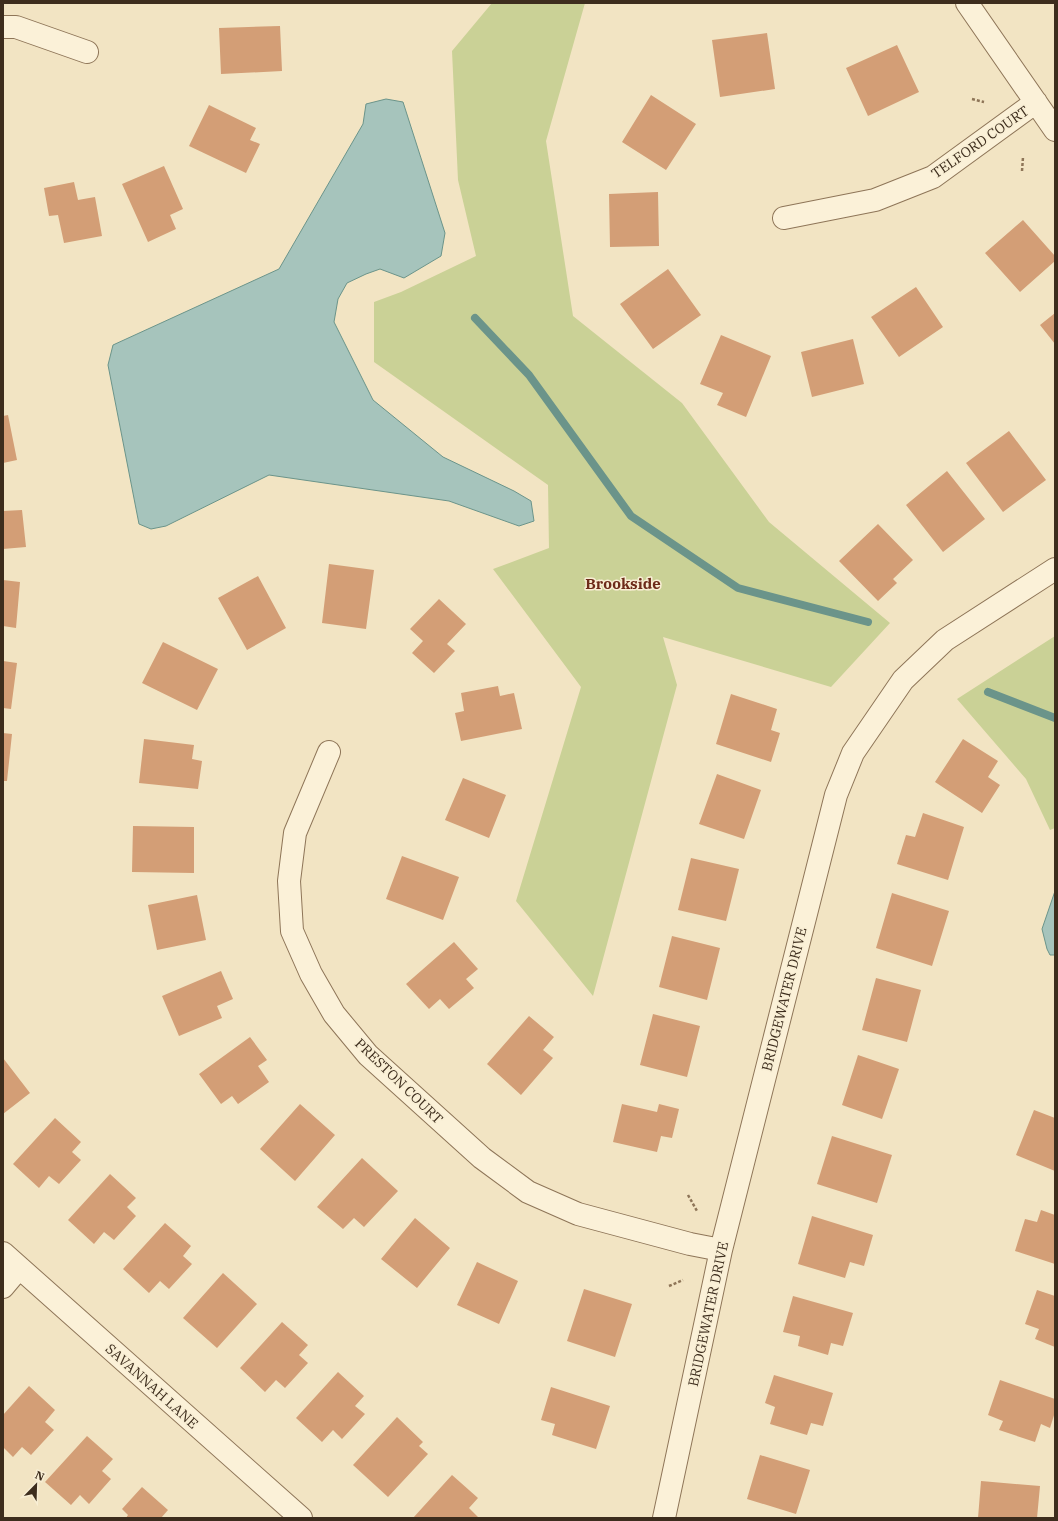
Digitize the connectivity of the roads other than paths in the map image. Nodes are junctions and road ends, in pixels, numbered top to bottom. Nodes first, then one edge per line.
1 (967, 3) edge
2 (3, 27) edge
3 (87, 52) dead end
4 (1036, 102) junction
5 (1055, 130) edge
6 (784, 218) dead end
7 (1055, 569) edge
8 (330, 752) dead end
9 (721, 1250) junction
10 (3, 1253) edge
11 (19, 1268) junction
12 (3, 1287) edge
13 (301, 1518) edge
14 (664, 1518) edge

1 - 4 street
2 - 3 street
4 - 5 street
4 - 6 street, TELFORD COURT
7 - 9 street, BRIDGEWATER DRIVE
8 - 9 street, PRESTON COURT
9 - 14 street, BRIDGEWATER DRIVE
10 - 11 street, SAVANNAH LANE
11 - 12 street
11 - 13 street, SAVANNAH LANE

